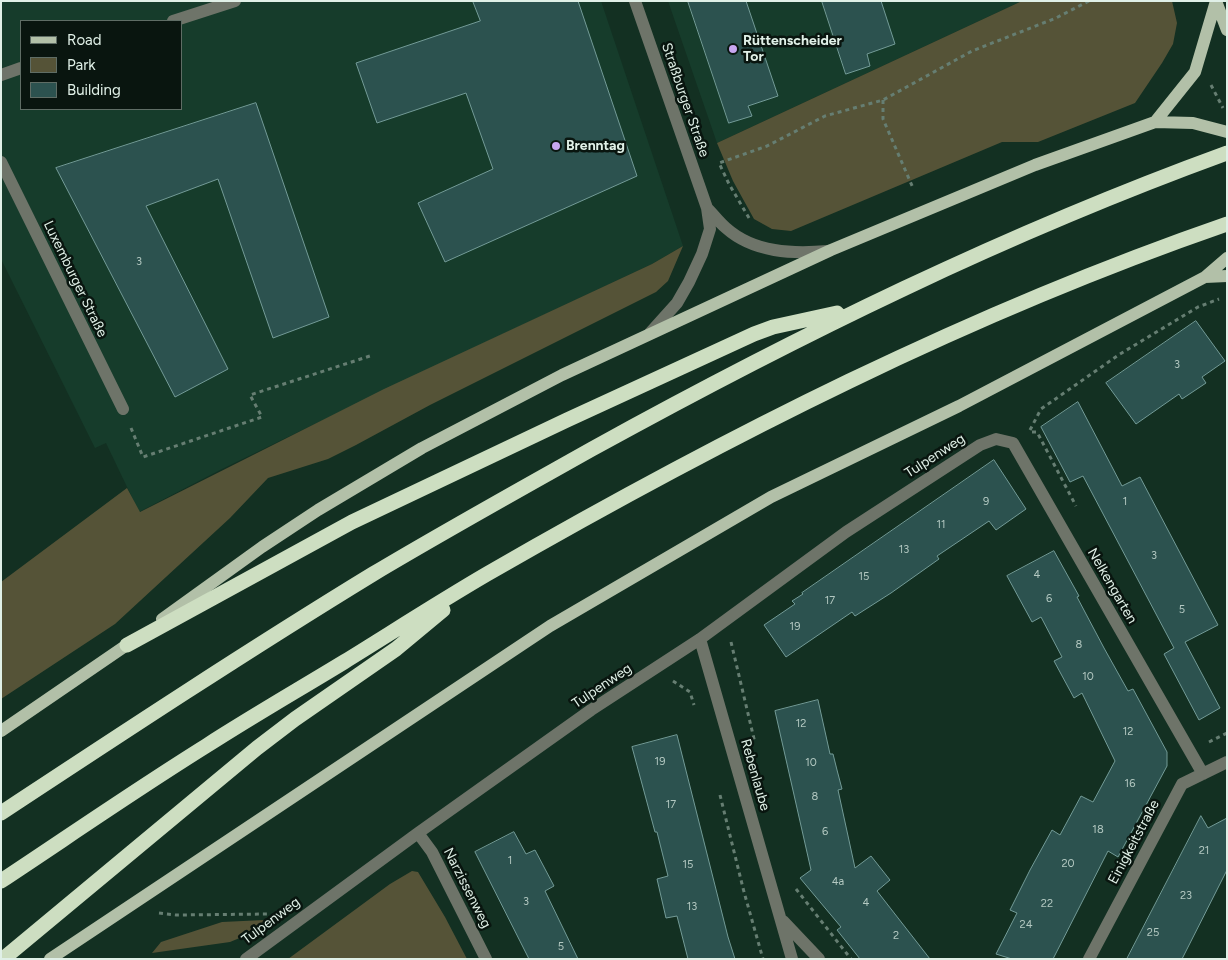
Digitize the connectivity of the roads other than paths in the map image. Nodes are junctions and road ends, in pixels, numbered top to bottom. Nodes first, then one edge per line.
1 (235, 1) edge
2 (636, 1) edge
3 (1216, 1) edge
4 (176, 20) edge
5 (1227, 30) edge
6 (20, 68) edge
7 (1, 75) edge
8 (1155, 122) junction
9 (1227, 132) edge
10 (1227, 153) edge
11 (1, 162) edge
12 (707, 208) junction
13 (1227, 224) edge
14 (831, 250) junction
15 (1226, 259) edge
16 (1227, 276) edge
17 (1205, 277) junction
18 (858, 309) junction
19 (650, 334) junction
20 (123, 409) road end
21 (980, 445) joint
22 (485, 576) junction
23 (700, 639) junction
24 (127, 645) junction
25 (1, 731) edge
26 (1227, 762) edge
27 (1202, 774) junction
28 (1, 813) edge
29 (418, 832) junction
30 (1, 881) edge
31 (781, 920) junction
32 (3, 959) edge
33 (50, 959) edge
34 (246, 959) edge
35 (486, 959) edge
36 (792, 959) edge
37 (820, 959) edge
38 (1089, 959) edge

1 - 4 street
2 - 12 street, Straßburger Straße
3 - 5 main road
3 - 8 main road
6 - 7 street
8 - 9 main road
8 - 14 main road
10 - 18 highway
11 - 20 street, Luxemburger Straße
12 - 14 street, Straßburger Straße
12 - 19 street, Straßburger Straße
13 - 22 highway
14 - 19 main road
15 - 17 main road
16 - 17 main road
17 - 33 main road
18 - 24 highway
18 - 28 highway
19 - 24 main road
21 - 23 street, Tulpenweg
21 - 27 street, Nelkengarten
22 - 30 highway
22 - 32 highway
23 - 29 street, Tulpenweg
23 - 31 street, Rebenlaube
24 - 25 main road
26 - 27 street, Einigkeitstraße
27 - 38 street, Einigkeitstraße
29 - 34 street, Tulpenweg
29 - 35 street, Narzissenweg
31 - 36 street, Rebenlaube
31 - 37 street, Rebenlaube

